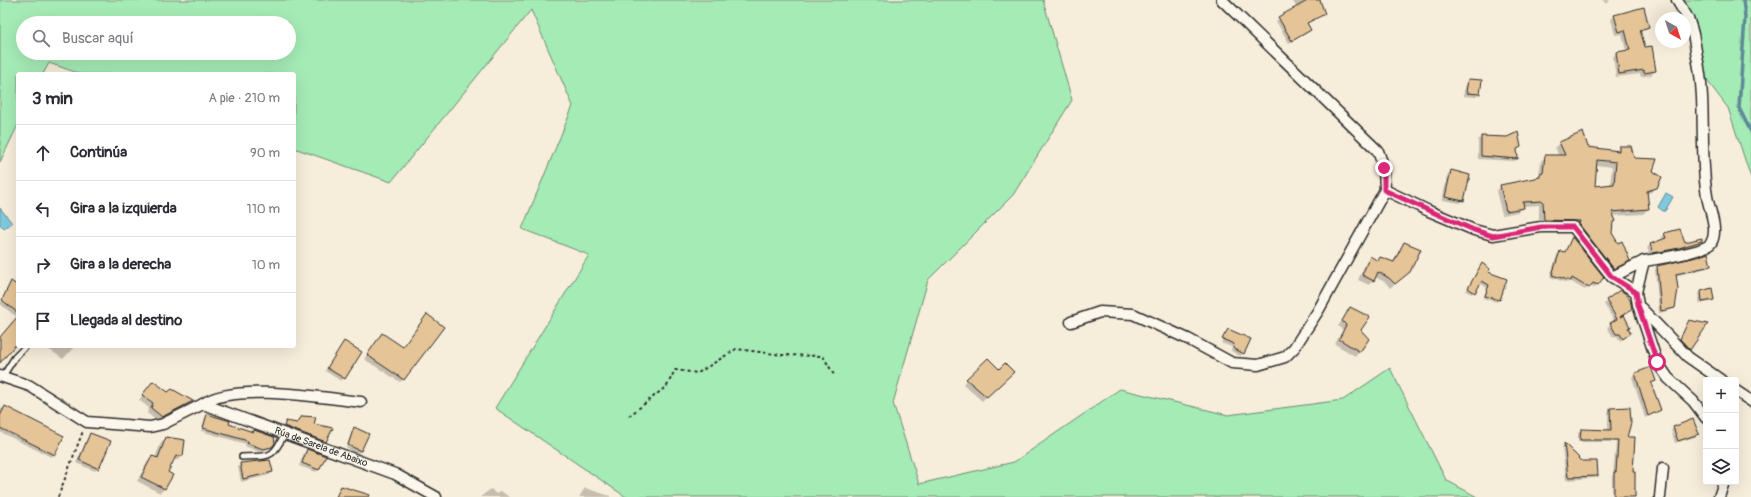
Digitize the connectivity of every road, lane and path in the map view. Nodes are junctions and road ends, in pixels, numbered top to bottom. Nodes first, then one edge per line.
1 (1222, 0) edge
2 (1677, 0) edge
3 (1384, 190) junction
4 (1644, 261) junction
5 (1612, 277) junction
6 (1636, 292) junction
7 (1638, 305) junction
8 (1071, 322) dead end
9 (24, 348) edge
10 (834, 375) dead end
11 (1, 376) edge
12 (1717, 377) edge
13 (1739, 393) edge
14 (1751, 401) edge
15 (361, 402) dead end
16 (203, 404) junction
17 (1703, 414) edge
18 (629, 416) dead end
19 (86, 422) junction
20 (284, 435) junction
21 (242, 457) dead end
22 (1663, 468) dead end
23 (1723, 485) edge
24 (58, 497) edge
25 (436, 497) edge
26 (1660, 497) edge
27 (1719, 497) edge

1 - 3 street
2 - 4 street
3 - 5 street
3 - 8 street
4 - 5 street
4 - 6 street
5 - 6 street
6 - 7 street
7 - 12 street
7 - 17 street
9 - 11 lane
10 - 18 path
11 - 19 street
13 - 14 street
15 - 16 street
16 - 19 street
16 - 20 street, Rúa de Sarela de Abaixo
19 - 24 path
20 - 21 lane
20 - 25 street, Rúa de Sarela de Abaixo
22 - 26 street
23 - 27 street

